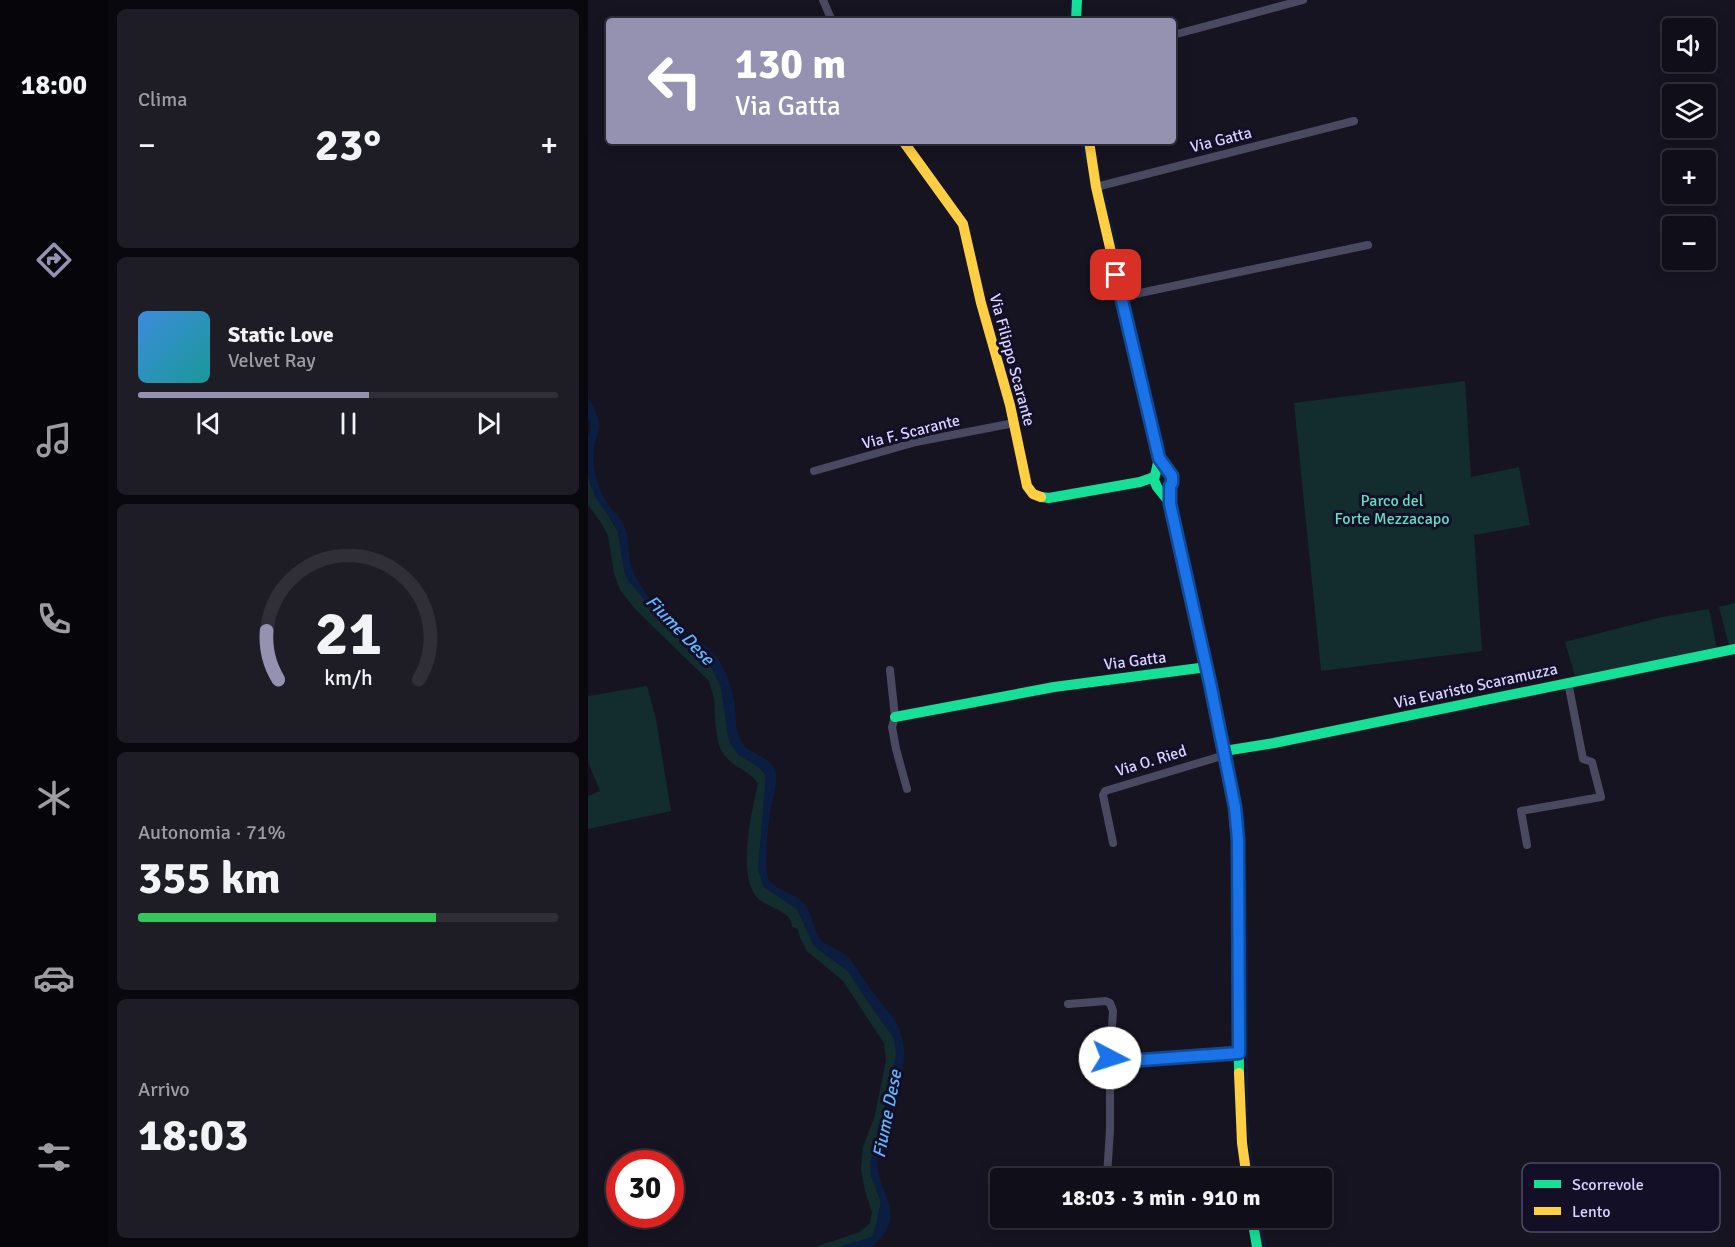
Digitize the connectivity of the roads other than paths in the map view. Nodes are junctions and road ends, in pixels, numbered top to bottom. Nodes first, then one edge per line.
1 (823, 0) edge
2 (1077, 0) edge
3 (1303, 0) edge
4 (831, 18) edge
5 (1076, 18) edge
6 (1176, 34) edge
7 (1354, 121) dead end
8 (905, 144) edge
9 (1090, 144) edge
10 (1100, 186) junction
11 (1368, 246) dead end
12 (1126, 296) junction
13 (1014, 423) junction
14 (814, 471) dead end
15 (1161, 480) junction
16 (1735, 649) edge
17 (1207, 667) junction
18 (890, 670) dead end
19 (1568, 682) junction
20 (895, 717) junction
21 (1224, 753) junction
22 (908, 789) dead end
23 (1113, 843) dead end
24 (1527, 845) dead end
25 (1068, 1004) dead end
26 (1239, 1053) junction
27 (1114, 1062) junction
28 (1108, 1168) edge
29 (1246, 1168) edge
30 (1254, 1228) edge
31 (1257, 1247) edge

1 - 4 street
2 - 5 street
3 - 6 street
7 - 10 street, Via Gatta
8 - 13 street, Via Filippo Scarante
9 - 10 street
10 - 12 street
11 - 12 street
12 - 15 street
13 - 14 street, Via F. Scarante
13 - 15 street, Via Filippo Scarante
15 - 17 street
16 - 19 street, Via Evaristo Scaramuzza
17 - 20 street, Via Gatta
17 - 21 street
18 - 20 street
19 - 21 street, Via Evaristo Scaramuzza
19 - 24 street
20 - 22 street
21 - 23 street, Via O. Ried
21 - 26 street
25 - 27 street
26 - 27 street
26 - 29 street
27 - 28 street
30 - 31 street

